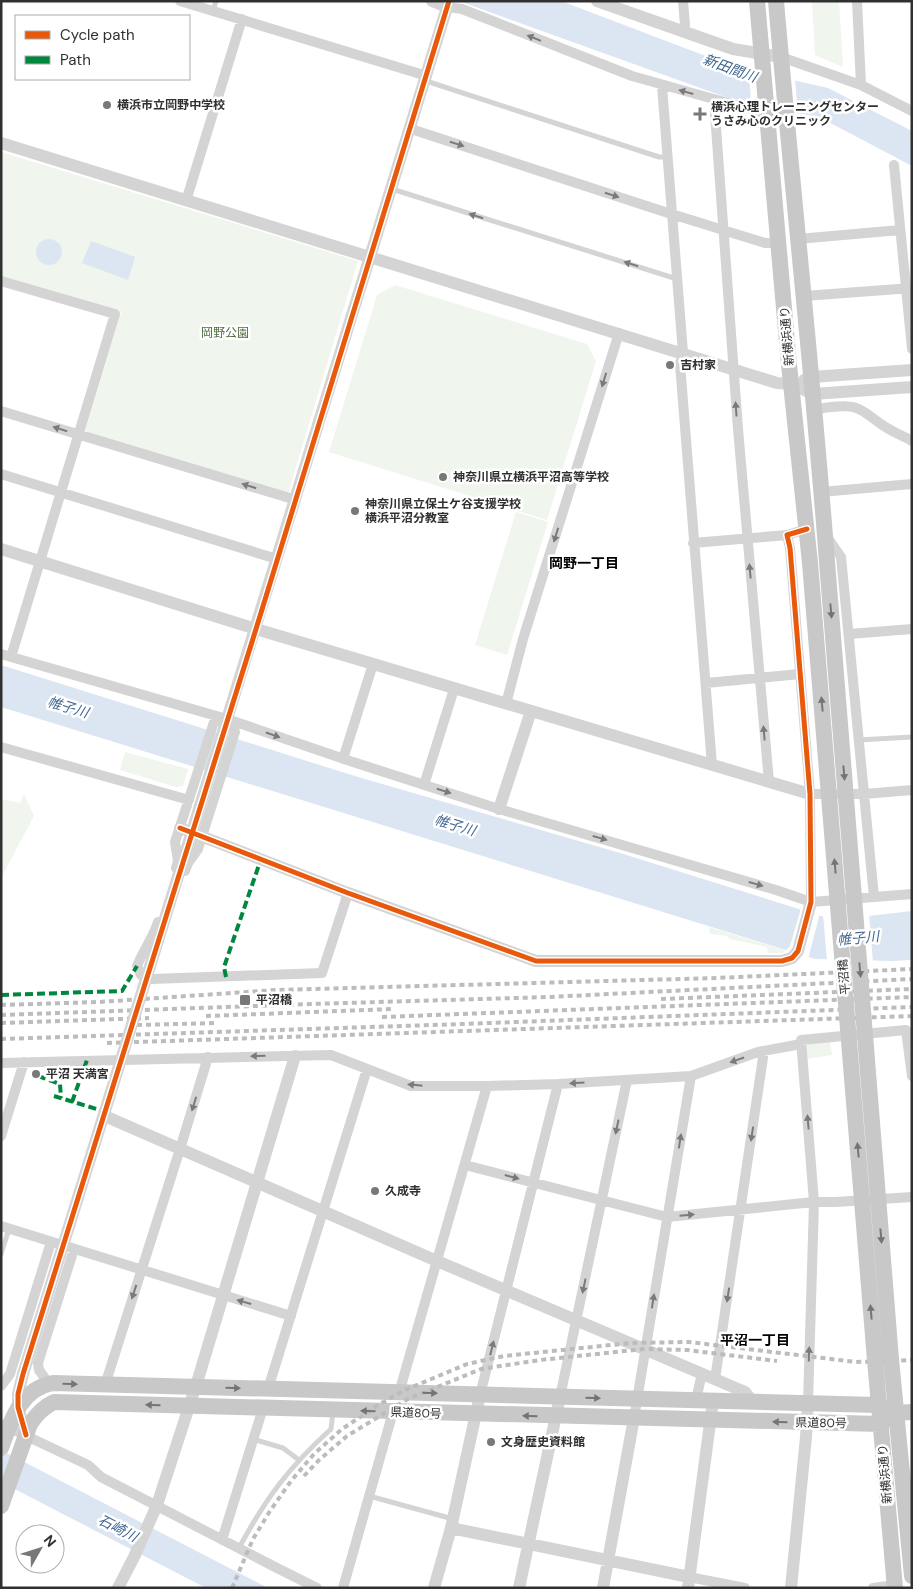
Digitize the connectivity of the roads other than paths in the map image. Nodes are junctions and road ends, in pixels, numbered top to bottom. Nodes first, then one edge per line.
1 (180, 1) edge
2 (432, 1) edge
3 (683, 1) edge
4 (757, 1) edge
5 (776, 1) edge
6 (857, 1) edge
7 (599, 2) edge
8 (448, 4) edge
9 (214, 6) edge
10 (242, 19) junction
11 (683, 32) junction
12 (762, 59) junction
13 (781, 63) junction
14 (426, 78) junction
15 (861, 85) junction
16 (662, 86) junction
17 (714, 100) junction
18 (912, 111) edge
19 (767, 112) junction
20 (411, 129) junction
21 (1, 143) edge
22 (668, 157) junction
23 (894, 164) dead end
24 (392, 189) junction
25 (186, 201) junction
26 (672, 215) junction
27 (724, 230) junction
28 (900, 230) junction
29 (798, 239) junction
30 (779, 243) junction
31 (371, 258) junction
32 (678, 279) junction
33 (1, 281) edge
34 (909, 288) edge
35 (804, 296) junction
36 (619, 333) junction
37 (912, 349) edge
38 (683, 353) junction
39 (733, 369) junction
40 (912, 370) edge
41 (812, 377) junction
42 (792, 384) junction
43 (912, 387) edge
44 (813, 394) junction
45 (1, 410) edge
46 (815, 415) junction
47 (79, 434) junction
48 (912, 441) edge
49 (1, 474) edge
50 (912, 484) edge
51 (822, 492) junction
52 (61, 493) junction
53 (296, 500) junction
54 (807, 529) junction
55 (825, 533) junction
56 (787, 535) junction
57 (747, 539) junction
58 (693, 543) junction
59 (1, 549) edge
60 (277, 559) junction
61 (40, 561) junction
62 (827, 562) joint
63 (810, 563) joint
64 (256, 629) junction
65 (912, 629) edge
66 (849, 634) junction
67 (6, 656) edge
68 (373, 664) junction
69 (800, 674) junction
70 (760, 678) junction
71 (706, 684) junction
72 (454, 688) junction
73 (506, 704) junction
74 (531, 711) junction
75 (227, 719) junction
76 (229, 732) junction
77 (912, 737) edge
78 (858, 740) junction
79 (1, 747) edge
80 (343, 759) junction
81 (712, 765) junction
82 (769, 782) junction
83 (424, 785) junction
84 (912, 790) edge
85 (810, 794) junction
86 (864, 794) junction
87 (189, 800) junction
88 (499, 809) junction
89 (180, 828) junction
90 (202, 837) junction
91 (348, 893) junction
92 (912, 894) edge
93 (874, 897) junction
94 (811, 902) junction
95 (152, 979) junction
96 (801, 1044) junction
97 (764, 1051) junction
98 (295, 1056) junction
99 (208, 1057) junction
100 (120, 1060) junction
101 (1, 1062) edge
102 (24, 1062) junction
103 (368, 1070) junction
104 (691, 1076) junction
105 (912, 1076) edge
106 (627, 1080) junction
107 (558, 1084) junction
108 (487, 1086) junction
109 (103, 1114) junction
110 (1, 1136) edge
111 (180, 1150) junction
112 (465, 1165) junction
113 (256, 1182) junction
114 (533, 1182) junction
115 (912, 1196) edge
116 (602, 1199) junction
117 (814, 1202) junction
118 (740, 1210) junction
119 (324, 1211) junction
120 (667, 1217) junction
121 (5, 1227) edge
122 (63, 1245) junction
123 (1, 1254) edge
124 (437, 1261) junction
125 (141, 1270) junction
126 (506, 1290) junction
127 (223, 1296) junction
128 (291, 1316) junction
129 (576, 1321) junction
130 (645, 1349) junction
131 (883, 1360) junction
132 (702, 1373) junction
133 (16, 1374) junction
134 (715, 1379) junction
135 (49, 1384) junction
136 (104, 1384) junction
137 (1, 1386) edge
138 (195, 1387) junction
139 (268, 1389) junction
140 (398, 1393) junction
141 (480, 1395) junction
142 (560, 1397) junction
143 (636, 1399) junction
144 (704, 1400) junction
145 (753, 1402) junction
146 (808, 1403) junction
147 (878, 1405) junction
148 (189, 1406) junction
149 (18, 1407) junction
150 (263, 1408) junction
151 (333, 1410) junction
152 (393, 1412) junction
153 (904, 1413) edge
154 (476, 1414) junction
155 (556, 1416) junction
156 (634, 1418) junction
157 (711, 1420) junction
158 (807, 1422) junction
159 (880, 1424) junction
160 (5, 1425) edge
161 (26, 1435) junction
162 (253, 1439) junction
163 (2, 1446) edge
164 (298, 1460) junction
165 (369, 1496) junction
166 (157, 1505) junction
167 (1, 1506) edge
168 (452, 1524) junction
169 (222, 1540) junction
170 (529, 1545) junction
171 (239, 1548) junction
172 (608, 1560) junction
173 (912, 1576) edge
174 (689, 1582) edge
175 (895, 1586) edge
176 (118, 1588) edge
177 (317, 1588) edge
178 (343, 1588) edge
179 (434, 1588) edge
180 (519, 1588) edge
181 (604, 1588) edge
182 (745, 1588) edge
183 (791, 1588) edge
184 (873, 1588) edge

1 - 9 street
2 - 8 street
3 - 11 street
4 - 12 main road
5 - 13 main road
6 - 15 street
7 - 11 street
8 - 14 street
16 -> 8 street
9 - 10 street
10 - 14 street
10 - 25 street
11 - 12 street
12 - 13 street
12 - 19 main road, 新横浜通り
13 - 15 street
13 - 29 main road, 新横浜通り
14 - 20 street
14 - 22 lane
15 - 18 street
17 -> 16 street
16 - 22 street
17 - 19 street
17 - 27 street
19 - 30 main road, 新横浜通り
20 - 24 street
20 -> 26 street
21 - 25 street
22 - 26 street
23 - 28 street
24 - 31 street
32 -> 24 lane
25 - 31 street
26 - 27 street
26 - 32 street
27 - 30 street
27 - 39 street
28 - 29 street
28 - 34 street
29 - 35 main road, 新横浜通り
30 - 42 main road, 新横浜通り
31 - 36 street
31 - 53 street
32 - 38 street
33 - 47 street
34 - 35 street
34 - 37 street
35 - 41 main road, 新横浜通り
36 - 38 street
36 -> 73 street
38 - 39 street
38 - 58 street
39 - 42 street
57 -> 39 street
40 - 41 street
41 - 42 street
41 - 44 main road, 新横浜通り
42 - 44 street
42 - 54 main road, 新横浜通り
43 - 44 street
44 - 46 main road, 新横浜通り
47 -> 45 street
46 - 48 street
46 - 51 main road, 新横浜通り
47 - 52 street
53 -> 47 street
49 - 52 street
50 - 51 street
51 - 55 main road, 新横浜通り
52 - 60 street
52 - 61 street
53 - 60 street
54 - 56 street
54 - 63 main road, 新横浜通り
55 - 62 main road, 新横浜通り
55 - 66 street
56 - 57 street
56 - 69 street
57 - 58 street
70 -> 57 street
58 - 71 street
59 - 61 street
60 - 64 street
61 - 64 street
61 - 67 street
62 -> 131 main road, 平沼橋, bridge
131 -> 63 main road, 平沼橋, bridge
64 - 68 street
64 - 75 street
65 - 66 street
66 - 78 street
67 - 75 street
68 - 72 street
68 - 80 street
69 - 70 street
69 - 85 street
70 - 71 street
82 -> 70 street
71 - 81 street
72 - 73 street
72 - 83 street
73 - 74 street
74 - 81 street
74 - 88 street
75 - 76 street
75 -> 80 street
75 - 87 street
76 - 90 street
76 - 133 street, bridge
77 - 78 lane
78 - 86 street
79 - 87 street
80 - 83 street
81 - 82 street
82 - 85 street
83 -> 88 street
84 - 86 street
85 - 86 street
85 - 94 street
86 - 93 street
87 - 89 street
88 -> 94 street
89 - 90 street
89 - 95 street
90 - 91 street
90 - 95 street
91 - 94 street
91 - 95 street
92 - 93 street
93 - 94 street
96 - 97 street
96 - 105 street
117 -> 96 street
97 -> 104 street
97 -> 118 street
98 -> 99 street
98 - 103 street
98 - 113 street
99 - 100 street
99 -> 111 street
100 - 102 street
100 - 109 street
101 - 102 street
102 - 110 street
108 -> 103 street
103 - 119 street
104 - 106 street
120 -> 104 street
106 -> 107 street
106 -> 116 street
107 - 108 street
107 - 114 street
108 - 112 street
109 - 111 street
109 - 122 street
111 - 113 street
111 - 125 street
112 -> 114 street
112 - 124 street
113 - 119 street
113 - 127 street
114 - 116 street
114 - 126 street
115 - 117 street
116 - 120 street
116 -> 129 street
117 - 118 street
146 -> 117 street
120 -> 118 street
118 -> 134 street
119 - 124 street
119 - 128 street
130 -> 120 street
121 - 122 street
121 - 123 lane
122 - 125 street
122 - 133 street
122 - 135 street
124 - 126 street
124 - 140 street
125 - 127 street
125 -> 136 street
126 - 129 street
141 -> 126 street
128 -> 127 street
127 - 138 street
128 - 139 street
129 - 130 street
129 - 142 street
130 - 132 street
130 - 143 street
131 - 147 main road, 新横浜通り
131 - 153 main road, 新横浜通り
132 - 134 street
132 - 144 street
133 - 137 street
133 - 149 street
134 - 145 street
135 -> 136 main road, 県道80号
135 - 149 main road
136 - 138 main road, 県道80号
138 -> 139 main road, 県道80号
138 - 148 street
139 - 140 main road, 県道80号
140 -> 141 main road, 県道80号
141 - 142 main road, 県道80号
141 - 154 street
142 -> 143 main road, 県道80号
142 - 155 street
143 - 144 main road, 県道80号
143 - 156 street
144 - 145 main road, 県道80号
144 - 157 street
145 - 146 main road, 県道80号
146 - 147 main road, 県道80号
146 - 158 street
147 - 153 main road, 県道80号
147 - 159 main road, 新横浜通り
148 - 150 main road, 県道80号
148 -> 161 main road, 県道80号
148 - 166 street
149 - 160 main road
149 - 161 street
150 - 151 main road, 県道80号
150 - 162 street
152 -> 151 main road, 県道80号
151 - 164 lane
152 - 154 main road, 県道80号
152 - 165 street
153 - 159 main road
153 - 173 main road, 新横浜通り
155 -> 154 main road, 県道80号
154 - 168 street
155 - 156 main road, 県道80号
155 - 170 street
156 - 157 main road, 県道80号
156 - 172 street
158 -> 157 main road, 県道80号
157 - 174 street
158 - 159 main road, 県道80号
158 - 183 street
159 - 175 main road, 新横浜通り
160 - 161 street
160 - 163 main road
161 - 166 street
161 - 167 main road, 県道80号
162 - 164 lane
162 - 169 street
164 - 171 lane
165 - 168 lane
165 - 178 street
166 - 169 street
166 - 176 street
168 - 170 street
168 - 179 street
169 - 171 street
170 - 172 street
170 - 180 street
171 - 177 street
172 - 174 street
172 - 181 street
174 - 182 street
175 - 184 street

